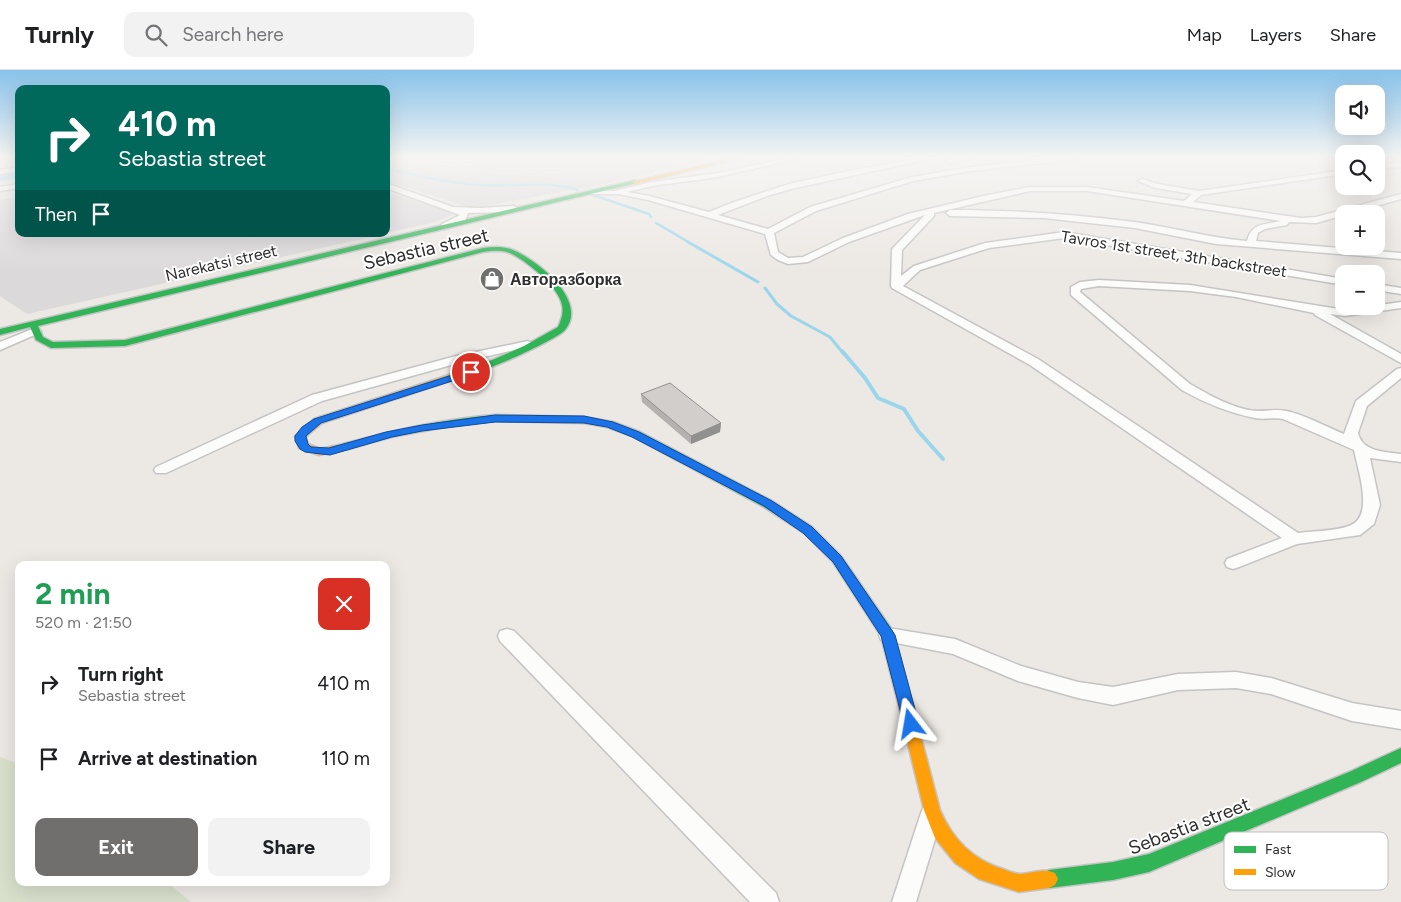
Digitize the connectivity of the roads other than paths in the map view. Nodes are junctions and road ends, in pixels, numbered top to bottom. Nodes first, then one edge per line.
1 (415, 196) edge
2 (574, 196) edge
3 (634, 196) edge
4 (758, 196) edge
5 (854, 196) edge
6 (995, 196) edge
7 (1128, 196) edge
8 (1196, 196) edge
9 (1401, 196) edge
10 (1186, 204) junction
11 (451, 208) junction
12 (524, 208) junction
13 (929, 213) junction
14 (710, 215) junction
15 (1285, 219) junction
16 (444, 227) junction
17 (769, 232) junction
18 (1251, 244) junction
19 (1401, 256) edge
20 (1335, 280) edge
21 (896, 286) junction
22 (1385, 288) edge
23 (1401, 291) edge
24 (1401, 305) edge
25 (1311, 309) junction
26 (34, 327) junction
27 (0, 332) edge
28 (541, 341) junction
29 (0, 346) edge
30 (1401, 359) edge
31 (1401, 372) edge
32 (1360, 448) junction
33 (1401, 458) edge
34 (161, 470) dead end
35 (1295, 539) junction
36 (1233, 563) dead end
37 (888, 635) junction
38 (507, 636) dead end
39 (1401, 720) edge
40 (1401, 755) edge
41 (932, 810) junction
42 (1224, 832) edge
43 (1224, 832) edge
44 (1018, 892) edge
45 (767, 902) edge
46 (904, 902) edge

1 - 11 street
2 - 12 main road, Narekatsi street
3 - 14 street
4 - 14 street
5 - 17 street
6 - 13 street
7 - 10 street
8 - 10 street
9 - 15 street
10 - 15 street
11 - 12 street
11 - 16 street
12 - 16 main road, Narekatsi street
13 - 17 street
13 - 18 street
13 - 21 street
14 - 17 street
15 - 18 street
16 - 26 main road, Narekatsi street
18 - 19 street
20 - 21 street, Tavros 1st street, 3th backstreet
21 - 35 street
22 - 23 street
24 - 25 street
25 - 30 street
25 - 32 street
26 - 27 main road, Narekatsi street
26 - 28 main road, Sebastia street
26 - 29 street
28 - 34 street
28 - 37 main road, Sebastia street
31 - 32 street
32 - 33 street
32 - 35 street
35 - 36 street
37 - 39 street
37 - 41 main road, Sebastia street
38 - 45 street
40 - 43 main road, Sebastia street
41 - 44 main road, Sebastia street
41 - 46 street
42 - 44 main road, Sebastia street

